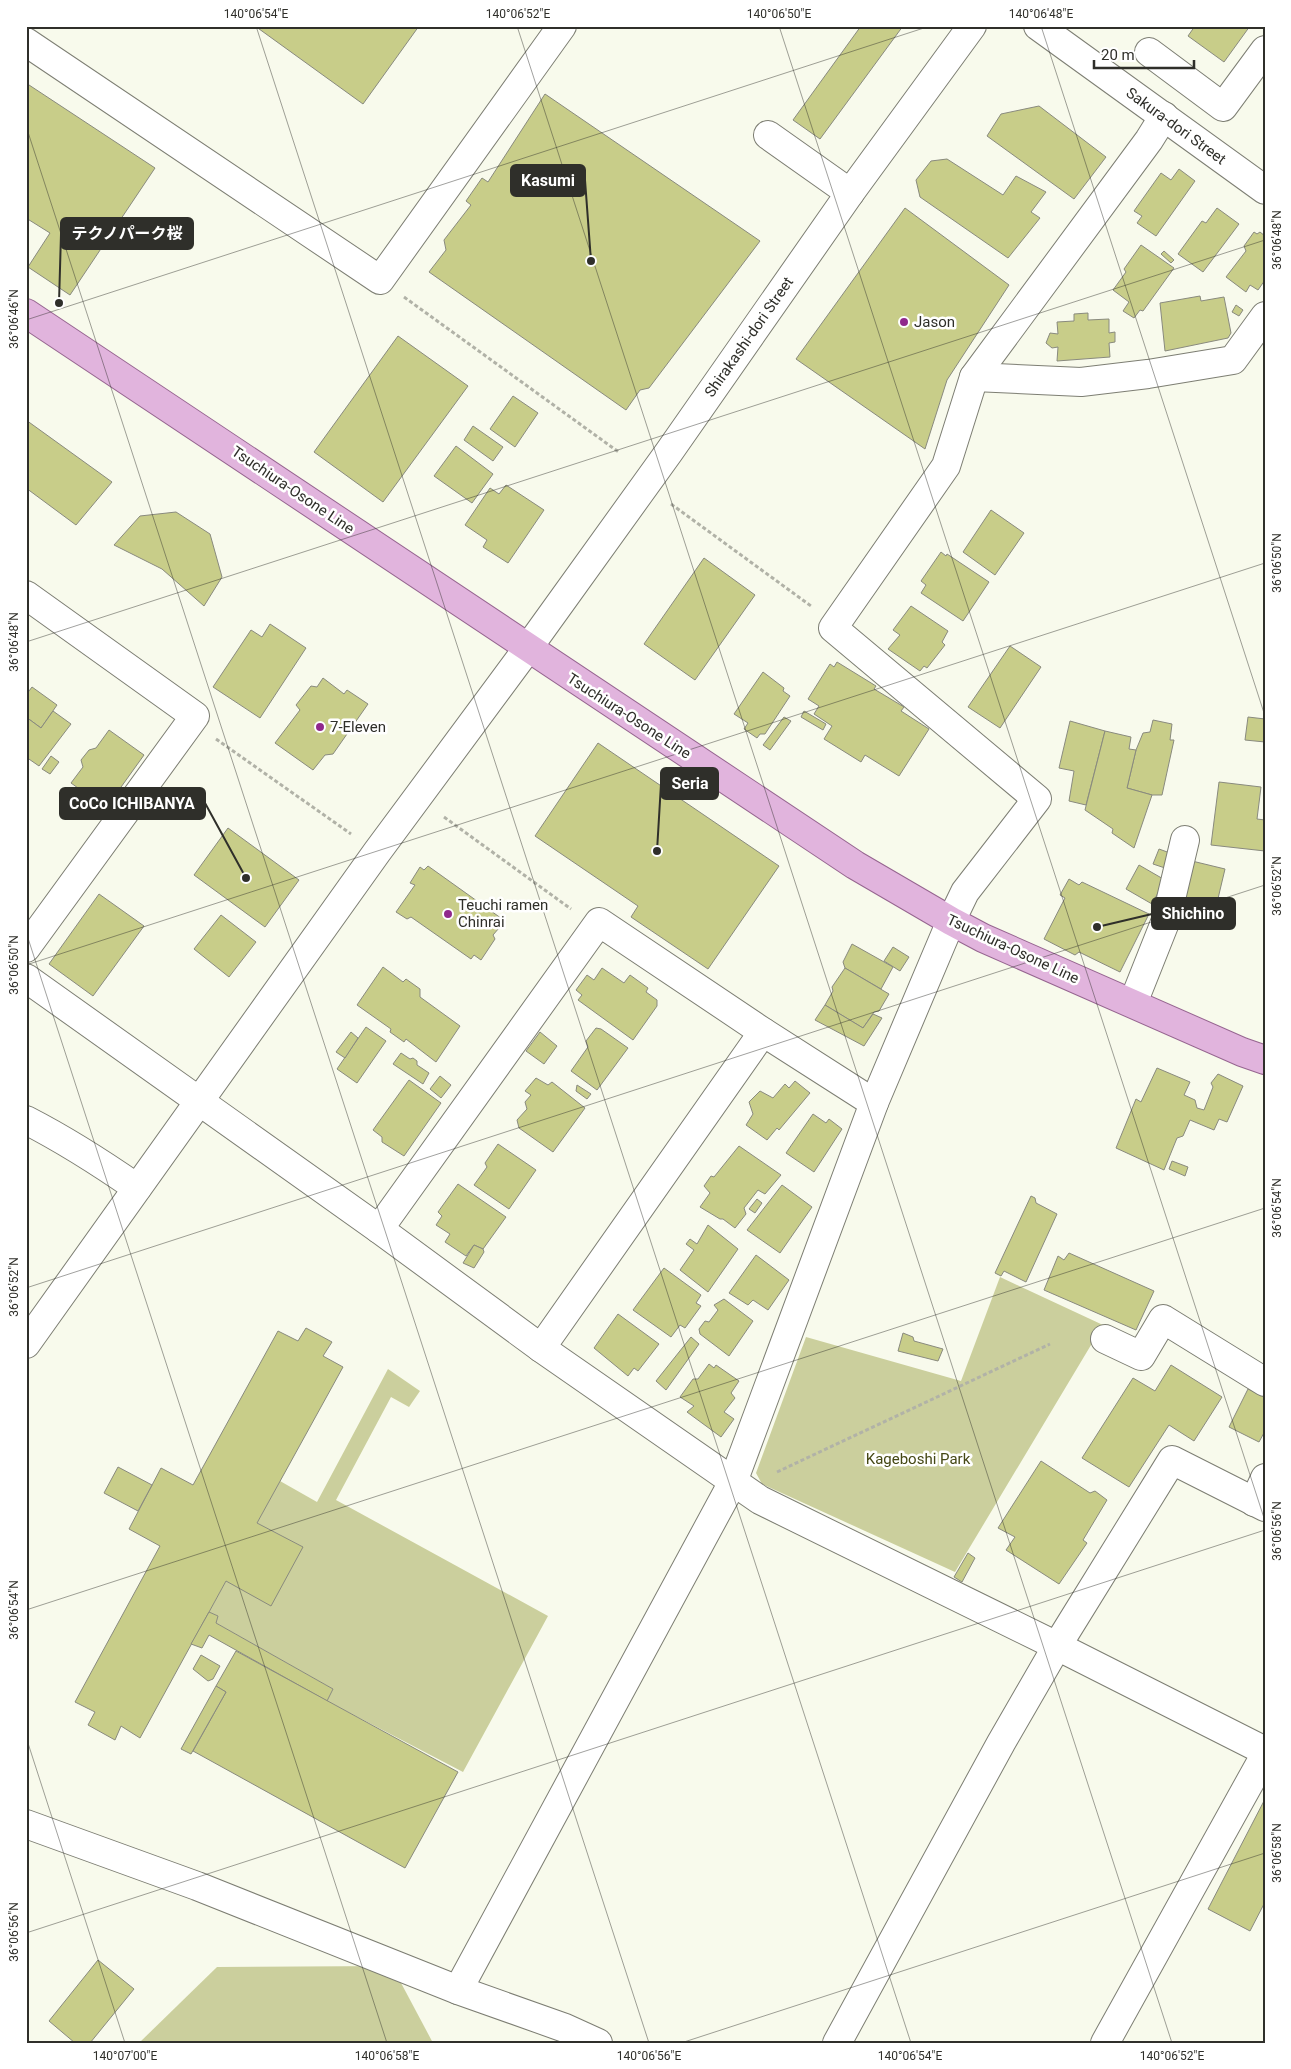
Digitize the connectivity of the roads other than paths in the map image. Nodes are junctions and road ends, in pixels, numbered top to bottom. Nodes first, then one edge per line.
1 (562, 26) edge
2 (972, 26) edge
3 (1038, 26) edge
4 (26, 42) edge
5 (1265, 50) edge
6 (1149, 52) dead end
7 (1164, 116) junction
8 (768, 135) dead end
9 (1265, 190) edge
10 (850, 194) junction
11 (26, 313) edge
12 (1265, 316) edge
13 (974, 377) junction
14 (26, 595) edge
15 (528, 648) junction
16 (1185, 840) dead end
17 (951, 921) junction
18 (26, 948) edge
19 (26, 978) edge
20 (1133, 1003) junction
21 (763, 1032) junction
22 (1265, 1060) edge
23 (198, 1101) junction
24 (874, 1103) junction
25 (26, 1120) edge
26 (137, 1188) junction
27 (379, 1229) junction
28 (1105, 1339) dead end
29 (26, 1344) edge
30 (541, 1348) junction
31 (1265, 1382) edge
32 (737, 1485) junction
33 (1261, 1496) edge
34 (1057, 1646) junction
35 (1265, 1753) edge
36 (26, 1824) edge
37 (458, 1990) junction
38 (598, 2043) edge
39 (837, 2043) edge
40 (1105, 2043) edge

1 - 4 street
2 - 10 street, Shirakashi-dori Street
3 - 7 street, Sakura-dori Street
5 - 6 street
7 - 9 street, Sakura-dori Street
7 - 13 street
8 - 10 street
10 - 15 street, Shirakashi-dori Street
11 - 15 main road, Tsuchiura-Osone Line
12 - 13 street
13 - 17 street
14 - 18 street
15 - 17 main road, Tsuchiura-Osone Line
15 - 23 street, Shirakashi-dori Street
16 - 20 street
17 - 20 main road, Tsuchiura-Osone Line
17 - 24 street
19 - 23 street
20 - 22 main road, Tsuchiura-Osone Line
21 - 24 street
21 - 27 street
21 - 30 street
23 - 26 street, Shirakashi-dori Street
23 - 27 street
24 - 32 street
25 - 26 street
26 - 29 street, Shirakashi-dori Street
27 - 30 street
28 - 31 street
30 - 32 street
32 - 34 street
32 - 37 street
33 - 34 street
34 - 35 street
34 - 39 street
35 - 40 street
36 - 37 street
37 - 38 street

